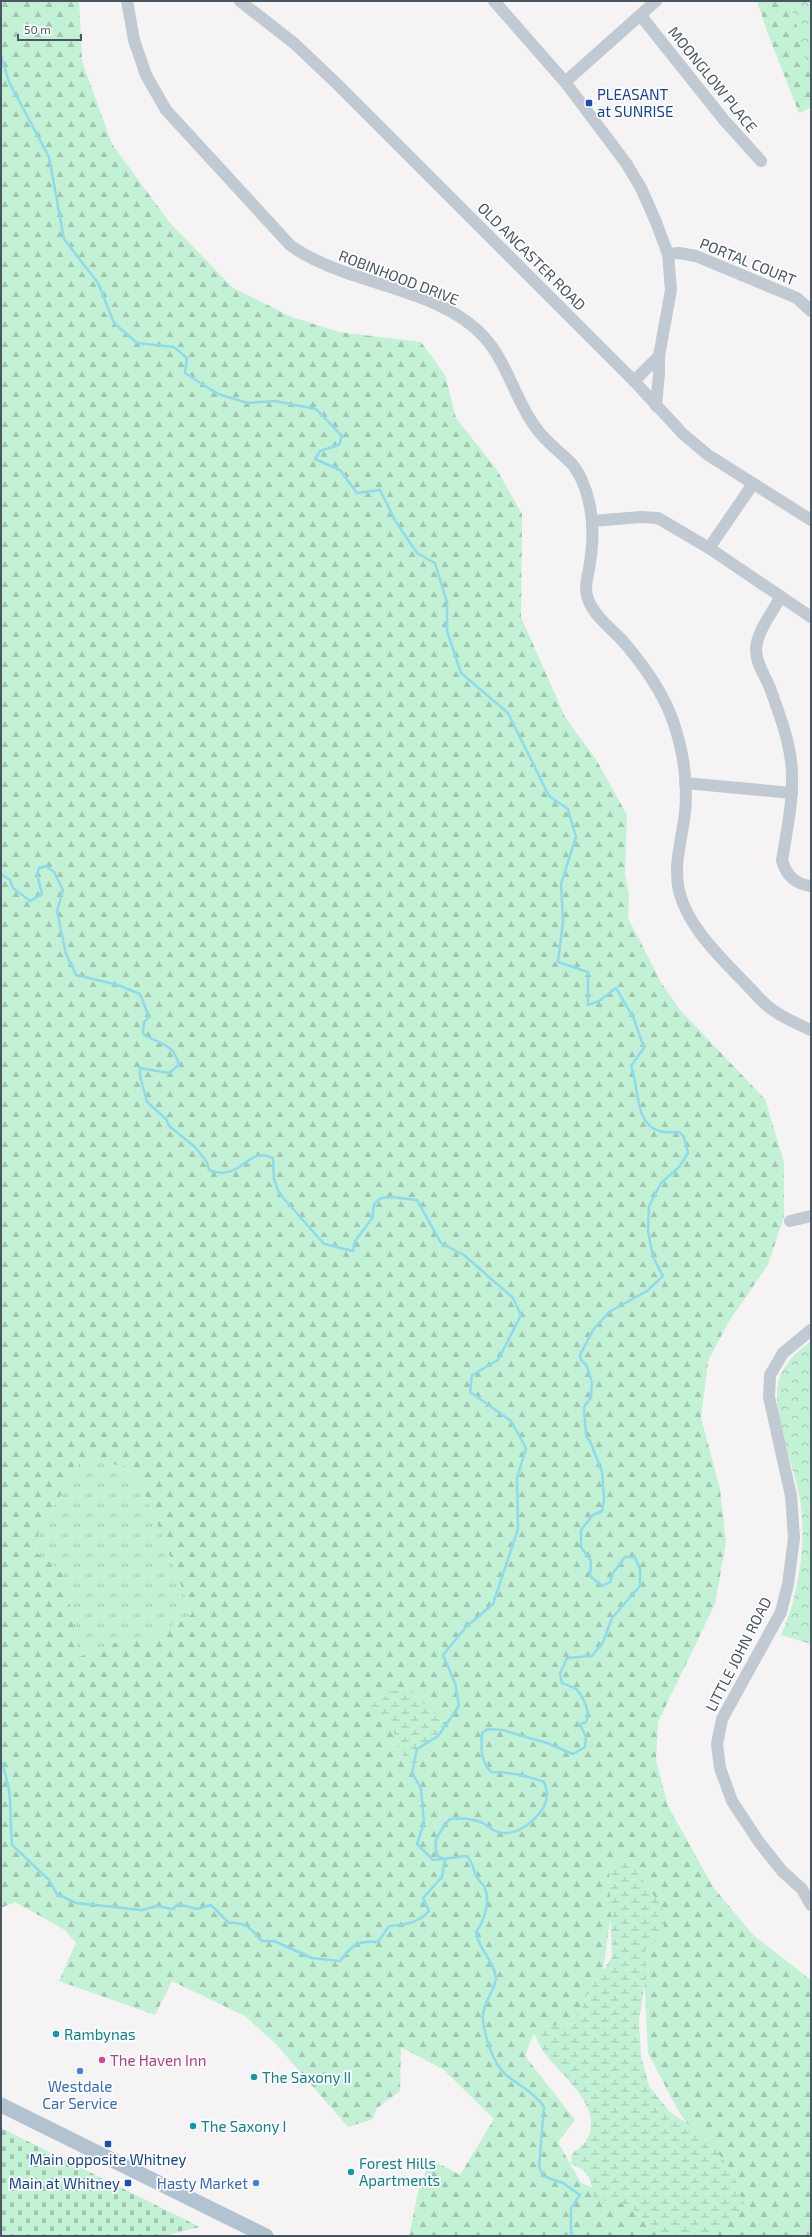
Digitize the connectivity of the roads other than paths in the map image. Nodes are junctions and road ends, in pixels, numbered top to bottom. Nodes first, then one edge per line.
1 (127, 1) edge
2 (240, 1) edge
3 (494, 1) edge
4 (656, 1) edge
5 (641, 16) junction
6 (565, 82) junction
7 (761, 161) dead end
8 (668, 254) junction
9 (811, 311) edge
10 (659, 356) junction
11 (634, 381) junction
12 (656, 406) junction
13 (753, 484) junction
14 (811, 520) edge
15 (592, 521) junction
16 (709, 548) junction
17 (780, 598) junction
18 (811, 617) edge
19 (685, 783) junction
20 (792, 793) junction
21 (811, 886) edge
22 (811, 1030) edge
23 (811, 1216) edge
24 (790, 1221) dead end
25 (811, 1330) edge
26 (807, 1885) edge
27 (811, 1905) edge
28 (1, 2105) edge
29 (243, 2231) edge
30 (266, 2236) edge

1 - 15 street, ROBINHOOD DRIVE
2 - 11 street, OLD ANCASTER ROAD
3 - 6 street
4 - 5 street
5 - 6 street
5 - 7 street, MOONGLOW PLACE
6 - 8 street
8 - 9 street, PORTAL COURT
8 - 10 street
10 - 11 street
10 - 12 street
11 - 12 street, OLD ANCASTER ROAD
12 - 13 street, OLD ANCASTER ROAD
13 - 14 street, OLD ANCASTER ROAD
13 - 16 street
15 - 16 street
15 - 19 street, ROBINHOOD DRIVE
16 - 17 street
17 - 18 street
17 - 20 street
19 - 20 street
19 - 22 street, ROBINHOOD DRIVE
20 - 21 street
23 - 24 street
25 - 26 street, LITTLE JOHN ROAD
26 - 27 street, LITTLE JOHN ROAD
28 - 29 main road
29 - 30 main road

